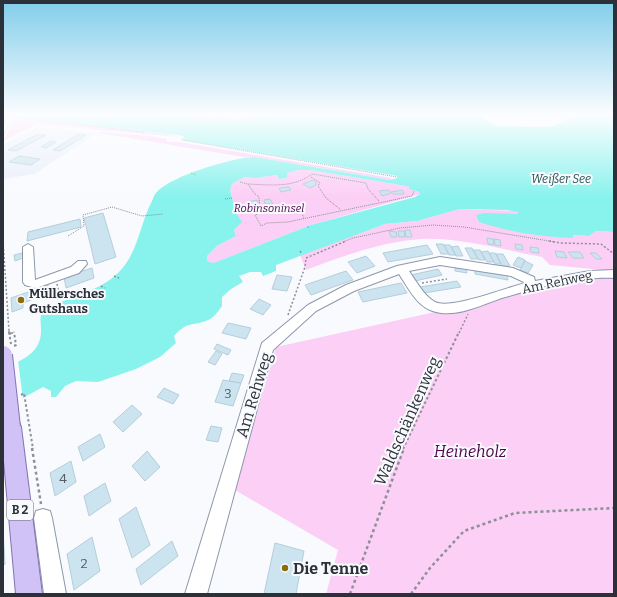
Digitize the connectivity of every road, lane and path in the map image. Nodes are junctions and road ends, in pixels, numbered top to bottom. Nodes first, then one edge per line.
1 (199, 143) edge
2 (191, 173) dead end
3 (196, 175) dead end
4 (397, 176) dead end
5 (311, 177) junction
6 (240, 182) dead end
7 (248, 184) junction
8 (414, 192) dead end
9 (232, 198) dead end
10 (225, 199) dead end
11 (379, 201) junction
12 (341, 210) junction
13 (260, 213) junction
14 (163, 214) dead end
15 (304, 218) junction
16 (307, 226) dead end
17 (309, 228) dead end
18 (68, 236) dead end
19 (3, 240) edge
20 (28, 248) dead end
21 (300, 251) dead end
22 (302, 254) dead end
23 (614, 254) edge
24 (82, 264) dead end
25 (401, 269) junction
26 (614, 274) edge
27 (114, 276) dead end
28 (119, 278) dead end
29 (447, 279) dead end
30 (530, 280) dead end
31 (414, 284) junction
32 (101, 286) dead end
33 (105, 288) dead end
34 (82, 294) dead end
35 (82, 299) dead end
36 (61, 302) dead end
37 (473, 304) junction
38 (63, 307) dead end
39 (282, 334) junction
40 (9, 349) edge
41 (24, 393) dead end
42 (614, 508) edge
43 (43, 518) joint
44 (29, 594) edge
45 (55, 594) edge
46 (196, 594) edge
47 (350, 594) edge
48 (411, 594) edge

1 - 4 path
2 - 3 path
5 - 7 path
5 - 11 path
5 - 12 path
6 - 7 path
7 - 13 path
8 - 11 path
9 - 10 path
11 - 12 path
12 - 15 path
13 - 15 path
13 - 15 path
14 - 18 path
16 - 17 path
19 - 40 path
20 - 24 street
21 - 22 path
23 - 39 path
25 - 30 street, Am Rehweg
25 - 31 street, Am Rehweg
25 - 39 street, Am Rehweg
26 - 37 street, Am Rehweg
27 - 28 path
29 - 31 path
31 - 37 street, Am Rehweg
32 - 33 path
34 - 35 path
36 - 38 path
37 - 47 path, Waldschänkenweg
39 - 46 street, Am Rehweg
40 - 44 main road, B 2, bridge
41 - 43 path
42 - 48 path
43 - 45 street

